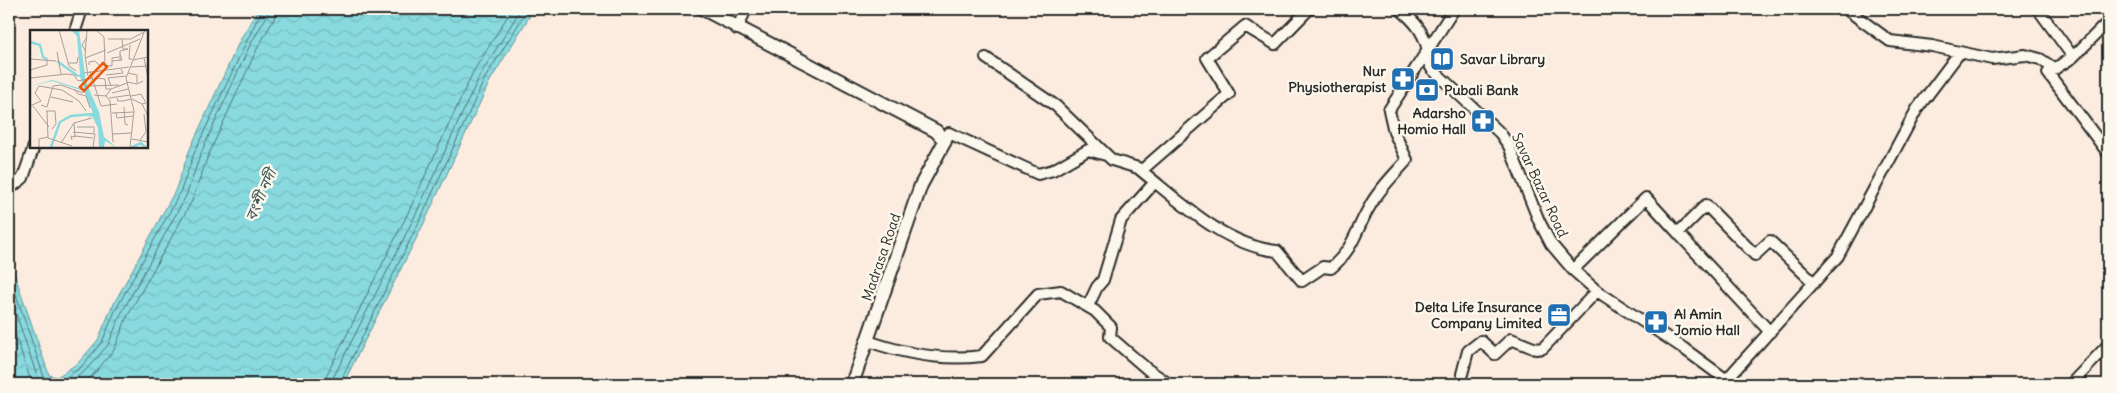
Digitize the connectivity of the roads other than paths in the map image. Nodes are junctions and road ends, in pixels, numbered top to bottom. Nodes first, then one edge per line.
1 (82, 9) edge
2 (703, 9) edge
3 (746, 9) edge
4 (1309, 9) edge
5 (1400, 9) edge
6 (1454, 9) edge
7 (1848, 9) edge
8 (2038, 9) edge
9 (2108, 22) edge
10 (737, 29) junction
11 (75, 30) edge
12 (1427, 48) junction
13 (1960, 52) junction
14 (2073, 57) junction
15 (986, 58) dead end
16 (2055, 69) junction
17 (947, 137) junction
18 (33, 148) edge
19 (2108, 153) edge
20 (1108, 156) junction
21 (1142, 170) junction
22 (1154, 182) junction
23 (9, 188) edge
24 (1678, 233) junction
25 (1573, 270) junction
26 (1814, 283) junction
27 (1596, 291) junction
28 (1088, 306) junction
29 (1770, 332) junction
30 (868, 340) junction
31 (2108, 344) edge
32 (1462, 374) dead end
33 (1729, 382) edge
34 (852, 384) edge
35 (1169, 384) edge
36 (2071, 384) edge

1 - 11 street
2 - 10 street
3 - 10 street
4 - 21 street
5 - 12 street, Savar Bazar Road
6 - 12 street
7 - 13 street
8 - 14 street
9 - 14 street
10 - 17 street
12 - 22 street
12 - 25 street, Savar Bazar Road
13 - 16 street
13 - 26 street
14 - 16 street
15 - 20 street
16 - 19 street
17 - 20 street
17 - 30 street, Madrasa Road
18 - 23 street
20 - 21 street
21 - 22 street
22 - 28 street
24 - 25 street
24 - 26 street
24 - 29 street
25 - 27 street, Savar Bazar Road
26 - 29 street
27 - 32 street
27 - 33 street, Savar Bazar Road
28 - 30 street
28 - 35 street
29 - 33 street
30 - 34 street, Madrasa Road
31 - 36 street

